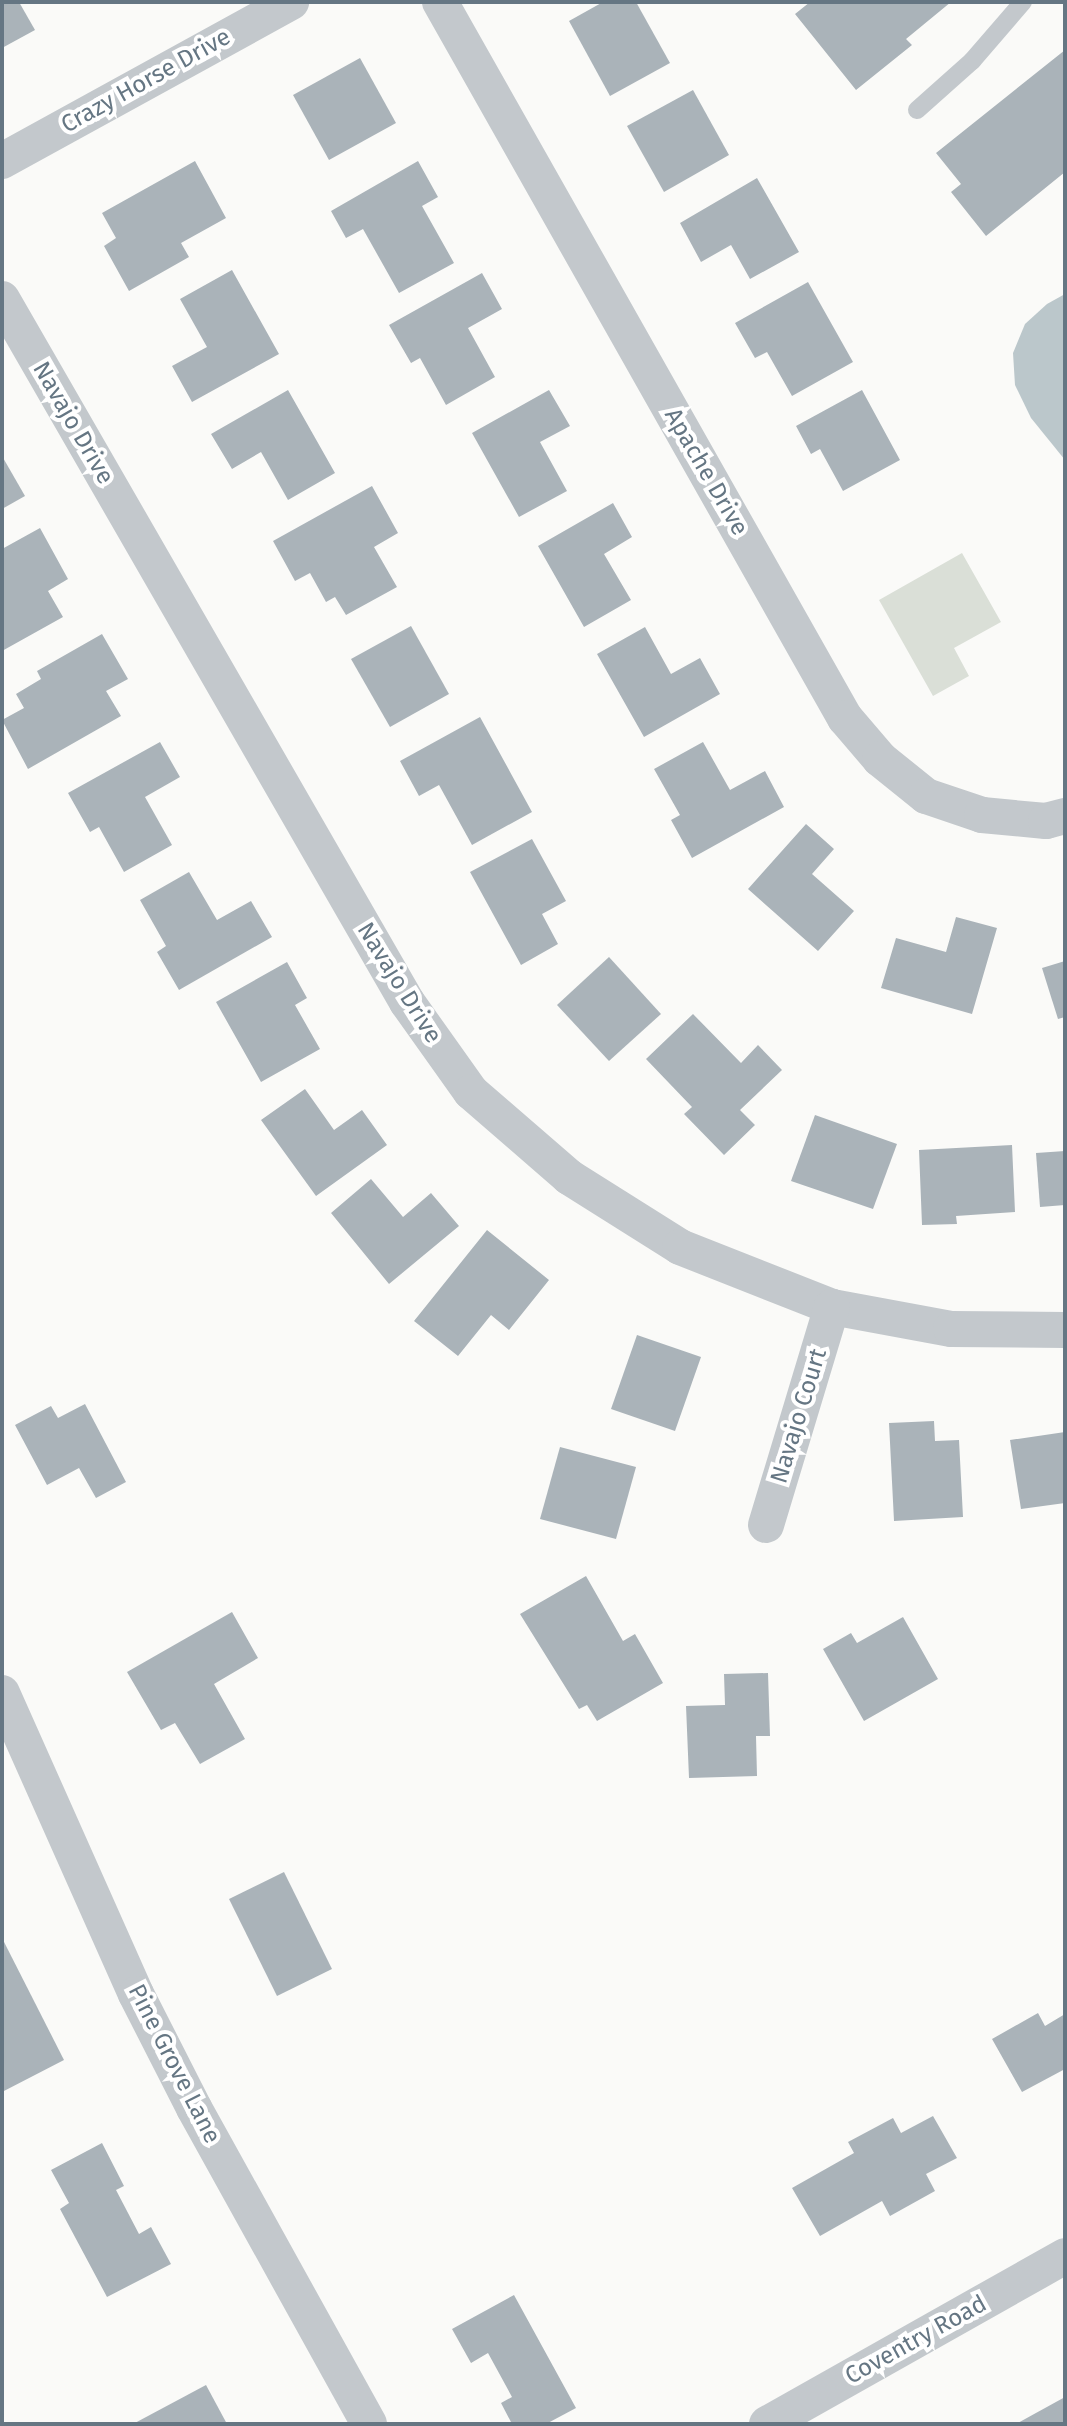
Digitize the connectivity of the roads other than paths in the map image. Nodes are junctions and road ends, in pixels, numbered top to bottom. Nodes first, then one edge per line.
1 (291, 2) edge
2 (440, 2) edge
3 (1023, 2) edge
4 (917, 110) dead end
5 (2, 161) edge
6 (2, 299) edge
7 (1065, 816) edge
8 (832, 1307) junction
9 (1065, 1330) edge
10 (766, 1525) dead end
11 (2, 1693) edge
12 (1065, 2256) edge
13 (369, 2424) edge
14 (767, 2424) edge

1 - 5 street, Crazy Horse Drive
2 - 7 street, Apache Drive
3 - 4 lane
6 - 8 street, Navajo Drive
8 - 9 street, Navajo Drive
8 - 10 street, Navajo Court
11 - 13 street, Pine Grove Lane
12 - 14 street, Coventry Road

